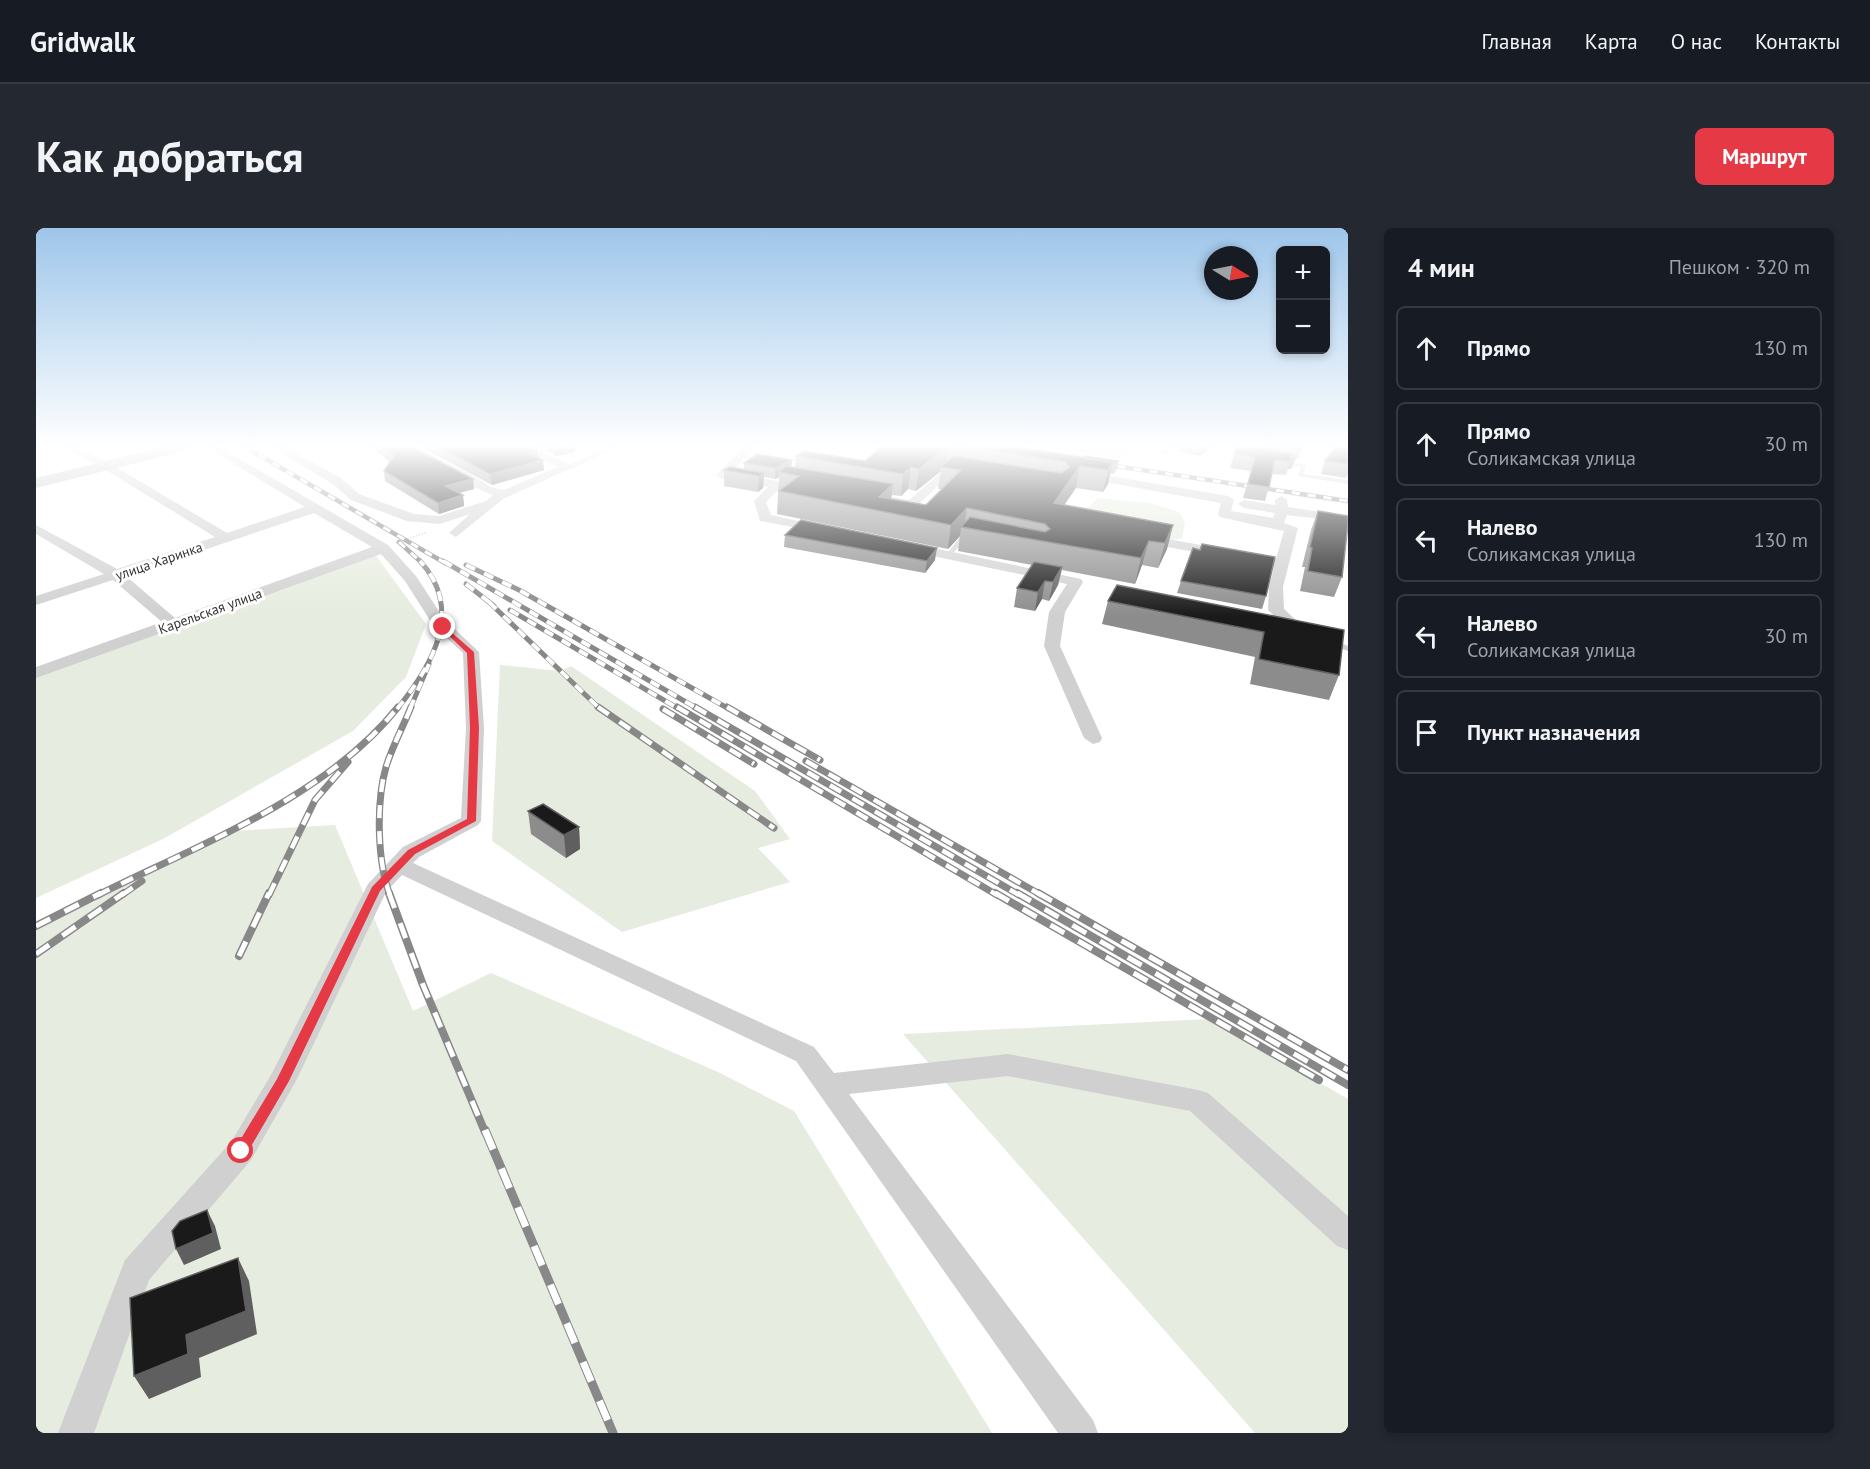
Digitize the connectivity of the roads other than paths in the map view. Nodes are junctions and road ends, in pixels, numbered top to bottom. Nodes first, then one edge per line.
1 (168, 503) edge
2 (308, 503) edge
3 (372, 503) edge
4 (761, 503) edge
5 (1227, 503) edge
6 (1348, 503) edge
7 (489, 504) joint
8 (1244, 504) dead end
9 (1281, 505) junction
10 (316, 508) junction
11 (1346, 519) junction
12 (1264, 520) junction
13 (36, 529) edge
14 (456, 533) road end
15 (844, 534) edge
16 (1348, 534) edge
17 (1124, 535) edge
18 (226, 538) junction
19 (974, 538) edge
20 (891, 543) edge
21 (383, 548) junction
22 (949, 555) junction
23 (1282, 564) junction
24 (116, 575) junction
25 (36, 601) edge
26 (1270, 619) edge
27 (173, 624) junction
28 (1296, 625) joint
29 (1319, 636) edge
30 (1348, 649) edge
31 (36, 674) edge
32 (1093, 738) dead end
33 (405, 858) junction
34 (828, 1085) junction
35 (1348, 1236) edge
36 (76, 1433) edge
37 (1080, 1433) edge

1 - 18 street
2 - 10 street
3 - 7 street
4 - 15 street
5 - 12 street
6 - 11 street
7 - 14 street
8 - 9 street
9 - 11 street
9 - 12 street
10 - 18 street, улица Харинка
10 - 21 street
11 - 16 street
12 - 23 street
13 - 24 street
17 - 23 street
18 - 24 street, улица Харинка
19 - 22 lane
20 - 22 street
21 - 27 street, Карельская улица
21 - 33 street
22 - 32 street
23 - 28 street
24 - 25 street, улица Харинка
24 - 27 street
26 - 28 lane
27 - 31 street, Карельская улица
29 - 30 lane
33 - 34 street
33 - 36 street
34 - 35 street
34 - 37 street

